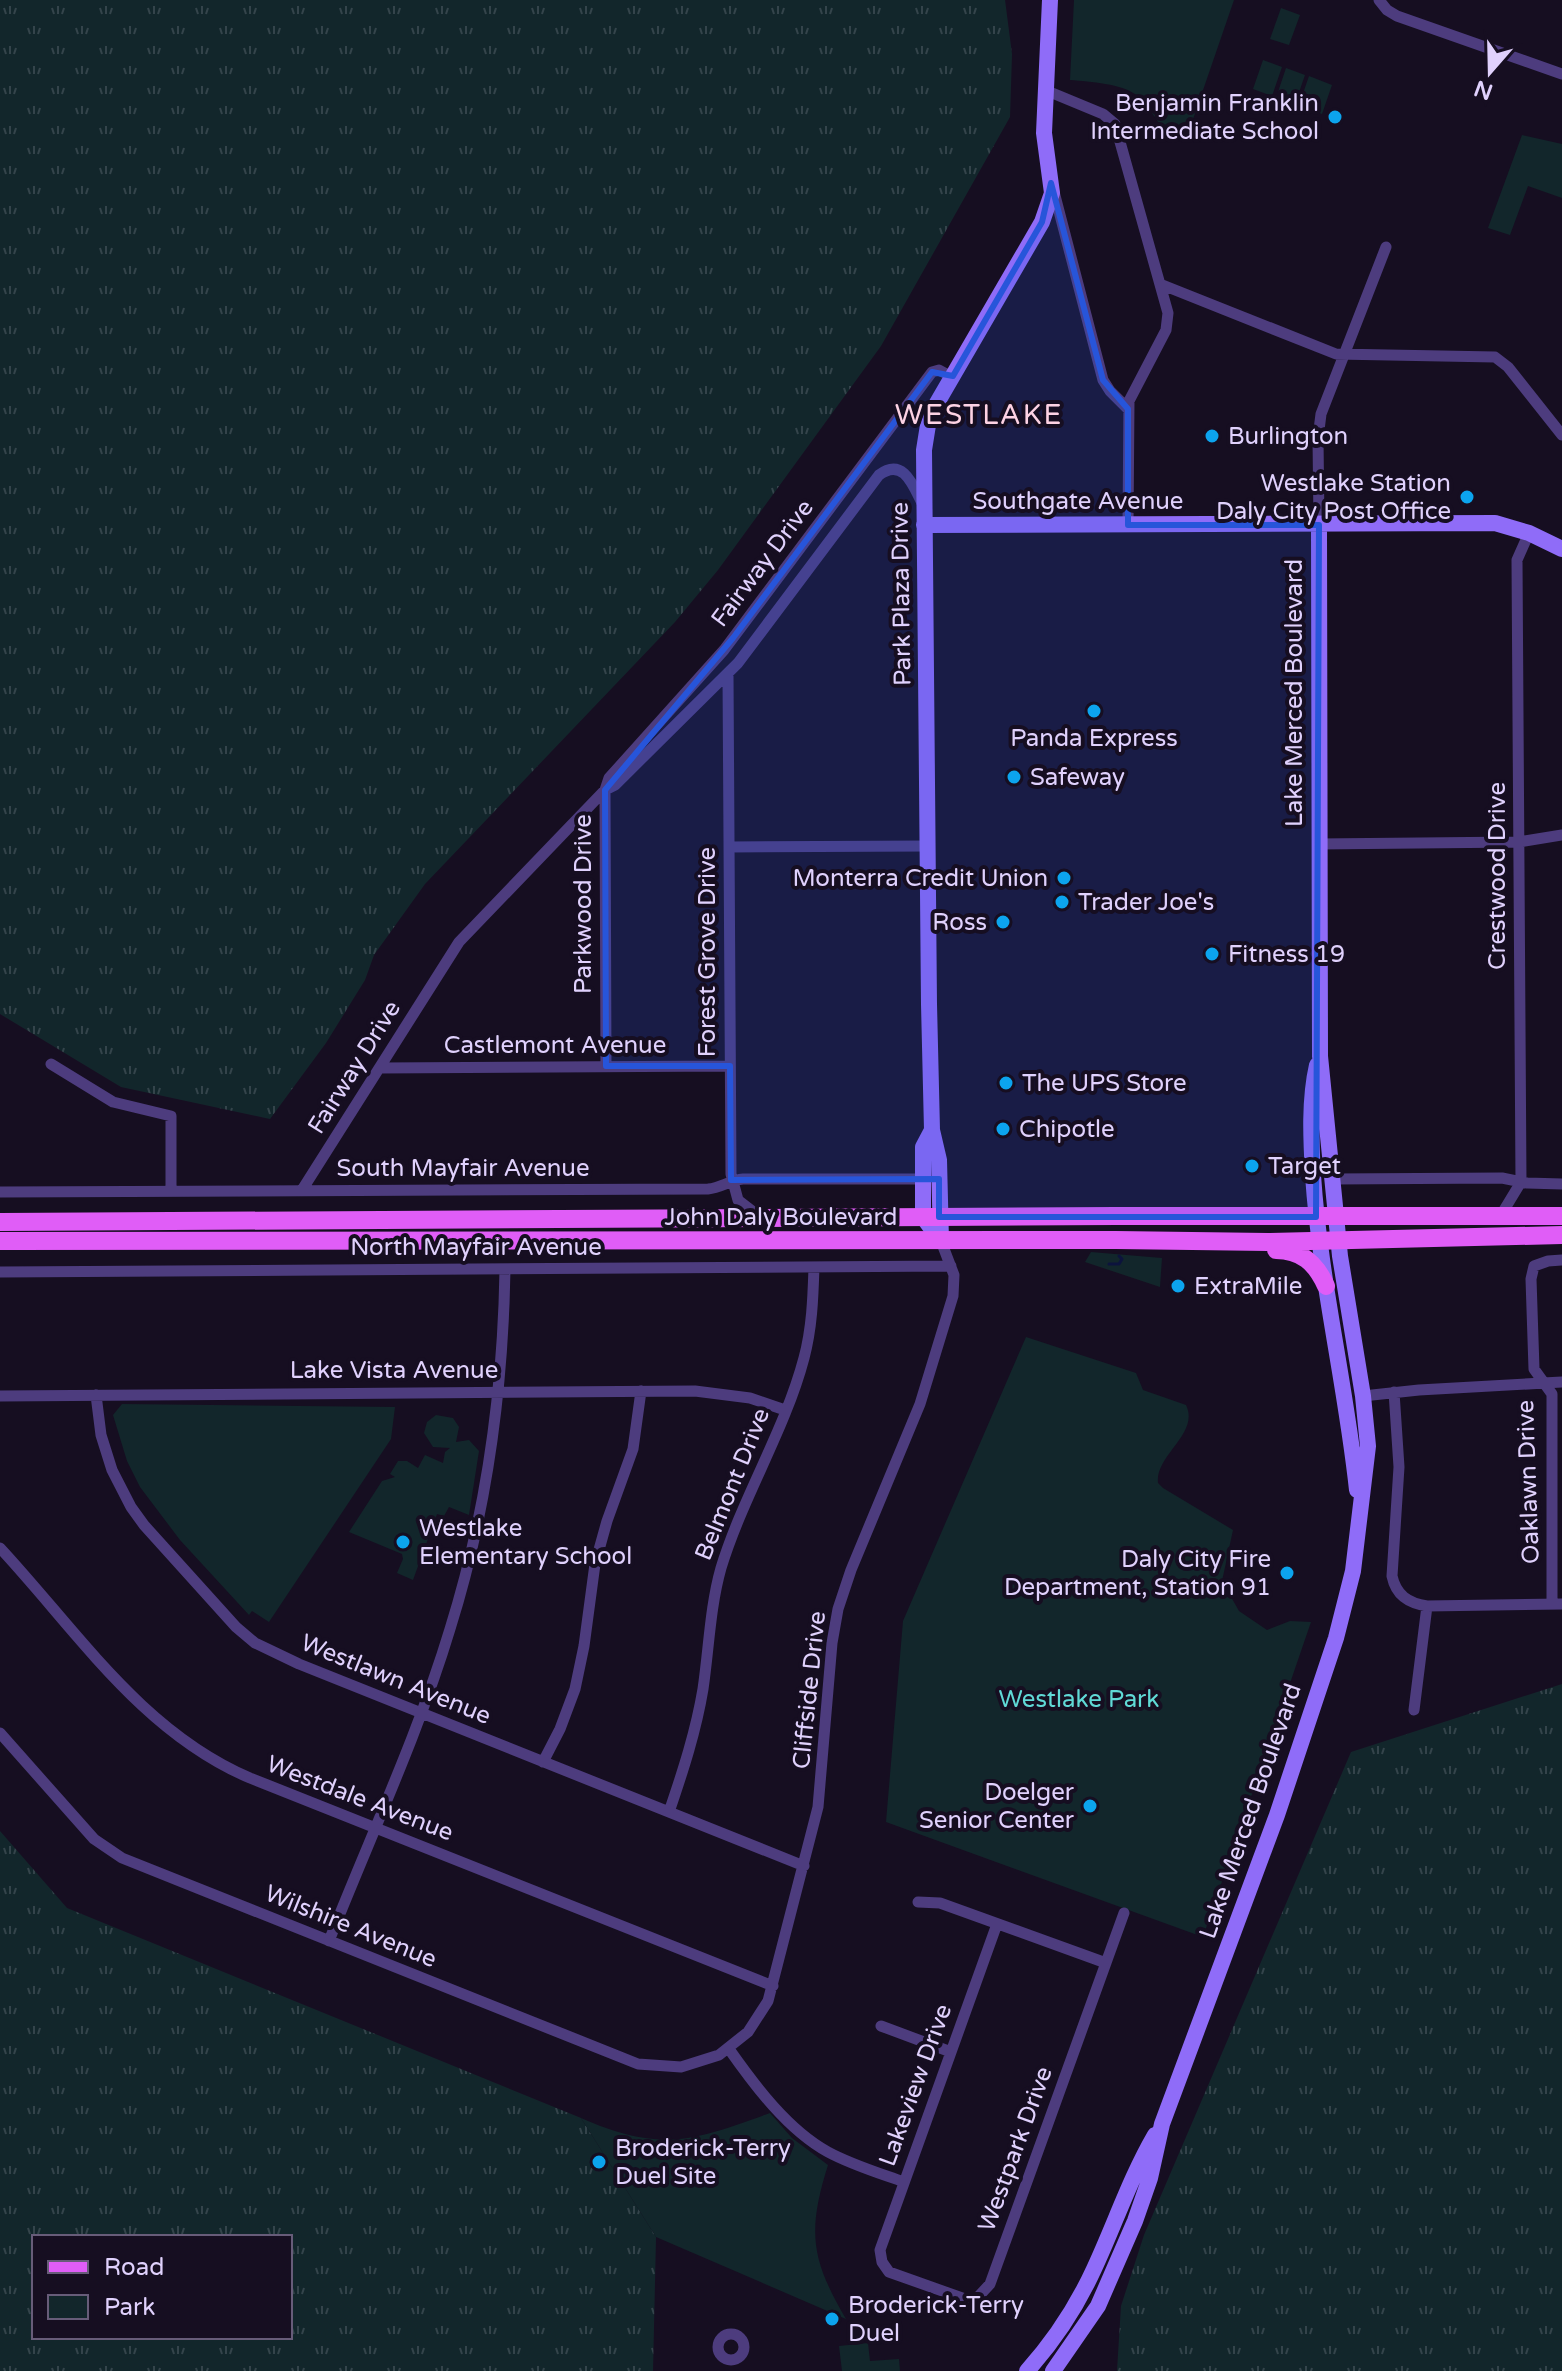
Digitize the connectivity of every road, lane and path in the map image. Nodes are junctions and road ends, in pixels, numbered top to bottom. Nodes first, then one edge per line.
1 (1050, 0) edge
2 (1379, 0) edge
3 (1562, 74) edge
4 (1045, 90) junction
5 (1051, 183) junction
6 (1386, 247) dead end
7 (1160, 284) junction
8 (1345, 355) junction
9 (952, 377) junction
10 (1128, 409) junction
11 (1560, 432) edge
12 (923, 507) junction
13 (924, 525) junction
14 (1128, 525) junction
15 (1319, 525) junction
16 (1529, 533) junction
17 (1562, 549) edge
18 (728, 674) junction
19 (605, 790) junction
20 (1562, 835) edge
21 (1519, 842) junction
22 (1318, 844) junction
23 (929, 846) junction
24 (729, 847) junction
25 (1320, 1056) junction
26 (51, 1064) dead end
27 (606, 1066) junction
28 (730, 1066) junction
29 (380, 1068) junction
30 (932, 1130) junction
31 (923, 1179) junction
32 (1333, 1179) junction
33 (731, 1180) junction
34 (1521, 1182) junction
35 (1562, 1184) edge
36 (302, 1190) junction
37 (171, 1191) junction
38 (0, 1192) edge
39 (1501, 1215) junction
40 (1562, 1216) edge
41 (931, 1217) junction
42 (1316, 1217) junction
43 (760, 1218) junction
44 (1336, 1218) junction
45 (0, 1222) edge
46 (1562, 1235) edge
47 (0, 1241) edge
48 (941, 1241) junction
49 (1319, 1241) junction
50 (1338, 1241) junction
51 (1171, 1242) junction
52 (1562, 1260) edge
53 (951, 1266) junction
54 (814, 1267) junction
55 (505, 1269) junction
56 (0, 1272) edge
57 (1326, 1286) junction
58 (1342, 1380) junction
59 (1562, 1382) edge
60 (1543, 1383) junction
61 (499, 1391) junction
62 (641, 1391) junction
63 (1394, 1392) junction
64 (96, 1395) junction
65 (0, 1396) edge
66 (1363, 1396) junction
67 (785, 1410) junction
68 (1351, 1434) junction
69 (1359, 1508) junction
70 (0, 1548) edge
71 (1557, 1604) edge
72 (1427, 1606) junction
73 (1414, 1710) dead end
74 (420, 1713) junction
75 (0, 1733) edge
76 (543, 1762) junction
77 (669, 1812) junction
78 (374, 1827) junction
79 (804, 1866) junction
80 (918, 1902) dead end
81 (1124, 1913) dead end
82 (997, 1924) junction
83 (329, 1941) junction
84 (1106, 1963) junction
85 (773, 1986) junction
86 (881, 2026) dead end
87 (729, 2049) junction
88 (951, 2052) junction
89 (1162, 2124) junction
90 (904, 2182) junction
91 (882, 2262) joint
92 (1033, 2369) edge
93 (1053, 2371) edge

1 - 4 street, Park Plaza Drive
2 - 3 street
4 - 5 street, Park Plaza Drive
4 - 7 street
5 - 9 street, Park Plaza Drive
5 - 10 street
6 - 8 street, Lake Merced Boulevard
7 - 8 street
7 - 10 street
8 - 11 street
8 - 15 street, Lake Merced Boulevard
9 - 12 street, Park Plaza Drive
9 - 19 street, Fairway Drive
10 - 14 street
12 - 13 street, Park Plaza Drive
12 - 18 street, Fairway Drive
13 - 14 street, Southgate Avenue
13 - 23 street, Park Plaza Drive
14 - 15 street, Southgate Avenue
15 - 16 street, Southgate Avenue
15 - 22 street, Lake Merced Boulevard
16 - 17 street, Southgate Avenue
16 - 21 street, Crestwood Drive
18 - 19 street, Fairway Drive
18 - 24 street, Forest Grove Drive
19 - 27 street, Parkwood Drive
19 - 29 street, Fairway Drive
20 - 21 street
21 - 22 street
21 - 34 street, Crestwood Drive
22 - 25 street, Lake Merced Boulevard
23 - 24 street
23 - 30 street, Park Plaza Drive
24 - 28 street, Forest Grove Drive
25 - 32 street, Lake Merced Boulevard
25 - 42 street, Lake Merced Boulevard
26 - 37 street
27 - 28 street, Castlemont Avenue
27 - 29 street, Castlemont Avenue
28 - 33 street, Forest Grove Drive
29 - 36 street, Fairway Drive
30 - 31 street, Park Plaza Drive
30 - 41 street, Park Plaza Drive
31 - 33 street, South Mayfair Avenue
31 - 41 street, Park Plaza Drive
32 - 34 street
32 - 44 street, Lake Merced Boulevard
33 - 36 street, South Mayfair Avenue
33 - 43 street
34 - 35 street
34 - 39 street
36 - 37 street, South Mayfair Avenue
37 - 38 street, South Mayfair Avenue
39 - 40 main road, John Daly Boulevard
39 - 44 main road, John Daly Boulevard
41 - 42 main road, John Daly Boulevard
41 - 43 main road, John Daly Boulevard
41 - 48 street, Park Plaza Drive
42 - 44 main road, John Daly Boulevard
42 - 49 street, Lake Merced Boulevard
43 - 45 main road, John Daly Boulevard
44 - 50 street, Lake Merced Boulevard
46 - 50 main road, John Daly Boulevard
47 - 48 main road, John Daly Boulevard
48 - 51 main road, John Daly Boulevard
48 - 53 street, Cliffside Drive
49 - 50 main road, John Daly Boulevard
49 - 51 main road, John Daly Boulevard
49 - 57 street, Lake Merced Boulevard
50 - 66 street, Lake Merced Boulevard
51 - 57 main road
52 - 60 street, Oaklawn Drive
53 - 54 street, North Mayfair Avenue
53 - 79 street, Cliffside Drive
54 - 55 street, North Mayfair Avenue
54 - 67 street, Belmont Drive
55 - 56 street, North Mayfair Avenue
55 - 61 street
57 - 58 street, Lake Merced Boulevard
58 - 66 street
58 - 68 street, Lake Merced Boulevard
59 - 60 street
60 - 63 street
60 - 71 street, Oaklawn Drive
61 - 62 street, Lake Vista Avenue
61 - 64 street, Lake Vista Avenue
61 - 74 street
62 - 67 street, Lake Vista Avenue
62 - 76 street
63 - 66 street
63 - 72 street
64 - 65 street, Lake Vista Avenue
64 - 74 street, Westlawn Avenue
66 - 68 street
66 - 69 street, Lake Merced Boulevard
67 - 77 street, Belmont Drive
68 - 69 street, Lake Merced Boulevard
69 - 89 street, Lake Merced Boulevard
70 - 78 street, Westdale Avenue
71 - 72 street
72 - 73 street
74 - 76 street, Westlawn Avenue
74 - 78 street
75 - 83 street, Wilshire Avenue
76 - 77 street, Westlawn Avenue
77 - 79 street, Westlawn Avenue
78 - 83 street
78 - 85 street, Westdale Avenue
79 - 85 street, Cliffside Drive
80 - 82 street
81 - 84 street, Westpark Drive
82 - 84 street
82 - 88 street, Lakeview Drive
83 - 87 street, Wilshire Avenue
84 - 91 street, Westpark Drive
85 - 87 street, Cliffside Drive
86 - 88 street
87 - 90 street
88 - 90 street, Lakeview Drive
89 - 92 street, Lake Merced Boulevard
89 - 93 street, Lake Merced Boulevard
90 - 91 street, Lakeview Drive

